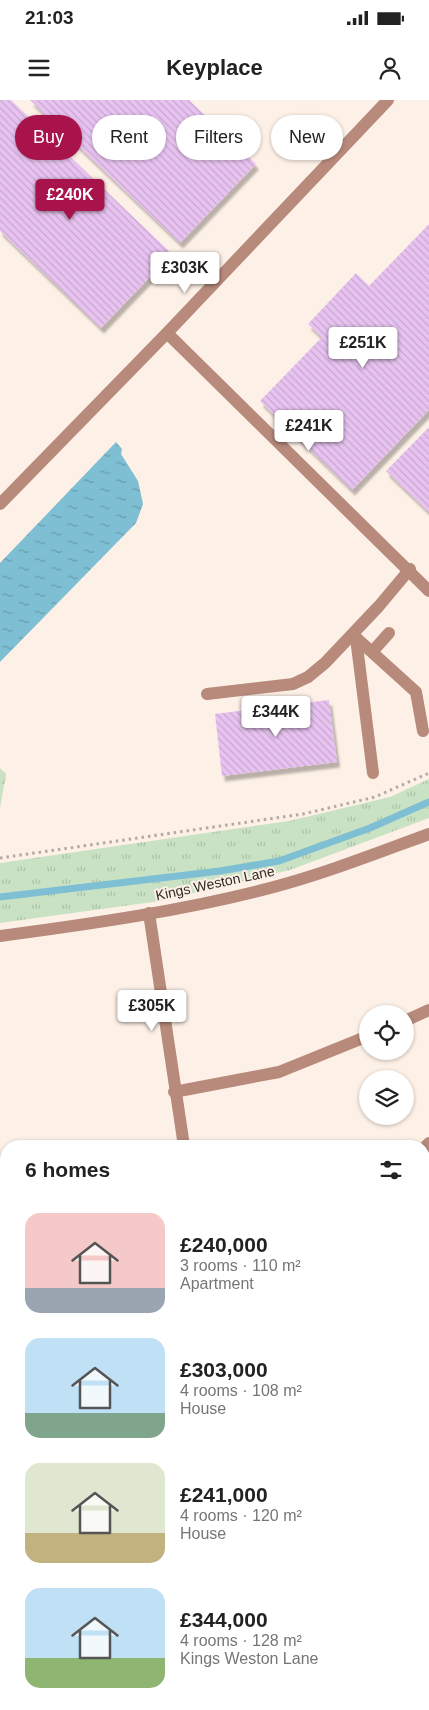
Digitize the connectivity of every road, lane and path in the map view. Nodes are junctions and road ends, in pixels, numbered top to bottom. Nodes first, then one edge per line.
1 (388, 100) edge
2 (167, 333) junction
3 (0, 504) edge
4 (410, 569) junction
5 (429, 591) edge
6 (389, 633) dead end
7 (354, 636) junction
8 (372, 652) junction
9 (207, 694) dead end
10 (423, 731) dead end
11 (373, 773) dead end
12 (429, 773) edge
13 (429, 834) edge
14 (0, 858) edge
15 (148, 913) junction
16 (0, 936) edge
17 (429, 1010) edge
18 (414, 1017) edge
19 (359, 1040) edge
20 (174, 1092) junction
21 (183, 1140) edge

1 - 2 street
2 - 3 street
2 - 4 street
4 - 5 street
4 - 7 street
6 - 8 street
7 - 8 street
7 - 9 street
7 - 11 street
8 - 10 street
12 - 14 path
13 - 15 street, Kings Weston Lane
15 - 16 street, Kings Weston Lane
15 - 20 street
17 - 18 street
19 - 20 street
20 - 21 street

